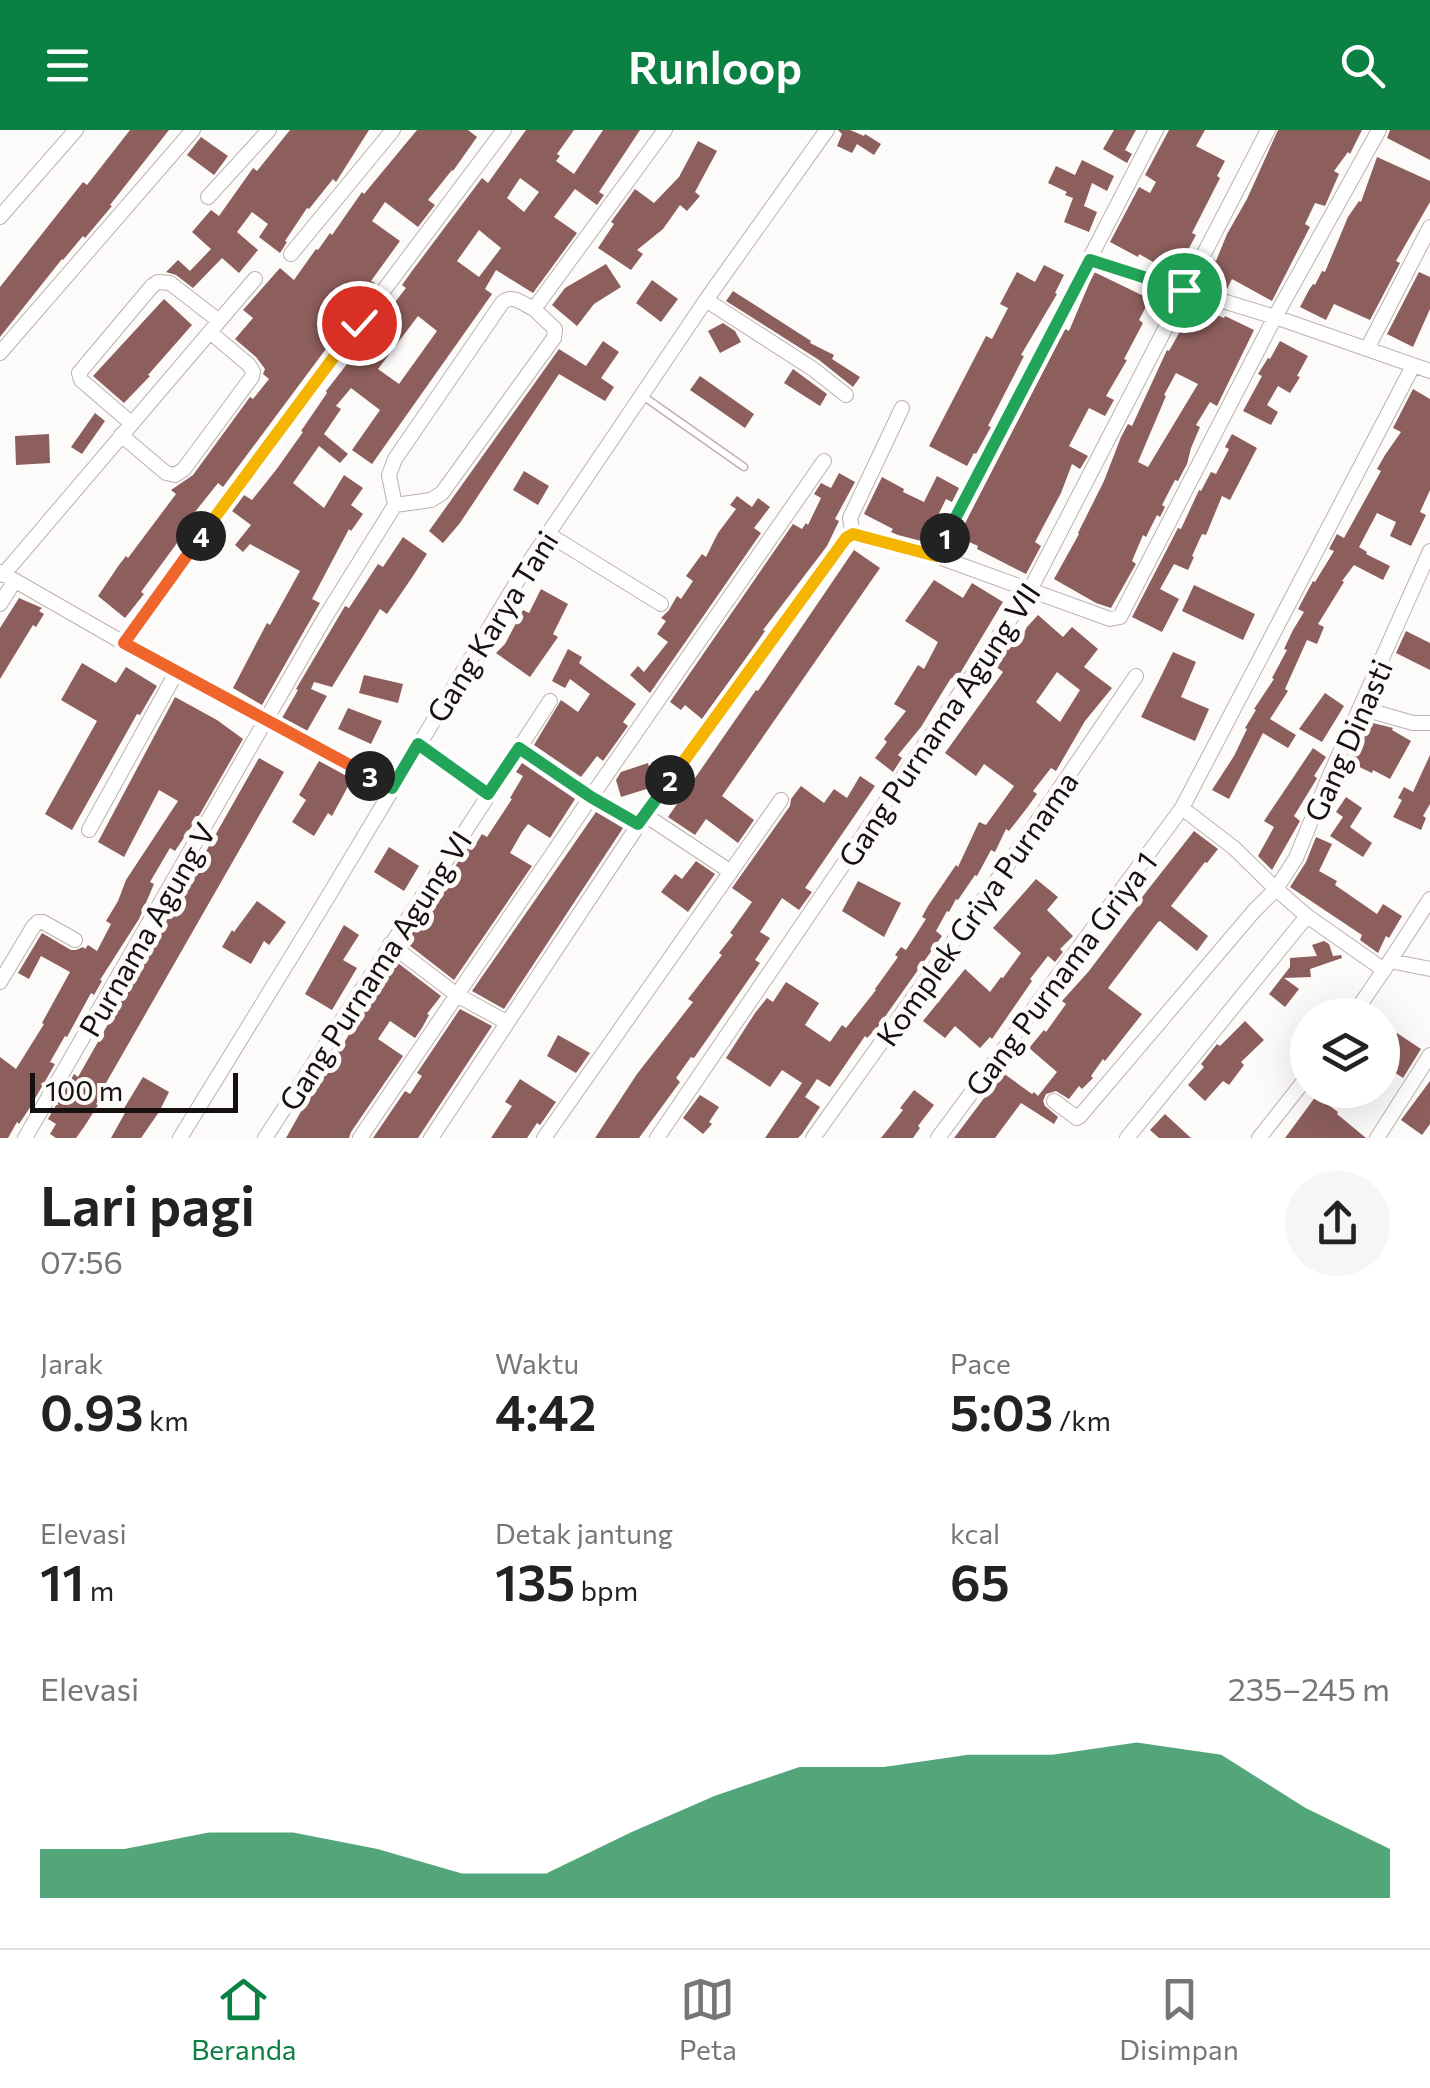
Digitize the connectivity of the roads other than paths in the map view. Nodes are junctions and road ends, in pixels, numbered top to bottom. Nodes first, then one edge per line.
1 (76, 130) edge
2 (193, 130) edge
3 (269, 130) edge
4 (392, 130) edge
5 (504, 130) edge
6 (664, 130) edge
7 (827, 130) edge
8 (1156, 130) edge
9 (1268, 130) edge
10 (1379, 130) edge
11 (208, 197) dead end
12 (0, 217) edge
13 (1430, 227) edge
14 (292, 254) dead end
15 (1090, 260) junction
16 (255, 280) dead end
17 (1184, 290) junction
18 (706, 300) junction
19 (534, 309) junction
20 (1275, 317) junction
21 (214, 326) junction
22 (1368, 349) junction
23 (0, 353) edge
24 (1413, 366) junction
25 (1430, 370) edge
26 (846, 395) dead end
27 (642, 396) junction
28 (902, 408) dead end
29 (126, 429) junction
30 (824, 461) dead end
31 (744, 467) dead end
32 (395, 505) junction
33 (548, 534) junction
34 (853, 534) junction
35 (1430, 550) edge
36 (936, 556) junction
37 (6, 576) edge
38 (1030, 590) junction
39 (0, 604) edge
40 (660, 604) dead end
41 (124, 643) junction
42 (176, 673) junction
43 (1136, 676) dead end
44 (550, 702) dead end
45 (1360, 708) junction
46 (267, 720) junction
47 (1430, 724) edge
48 (418, 744) junction
49 (519, 748) junction
50 (392, 788) junction
51 (488, 794) junction
52 (591, 797) junction
53 (781, 800) dead end
54 (1182, 808) junction
55 (642, 819) junction
56 (89, 830) dead end
57 (731, 872) junction
58 (1276, 889) junction
59 (1430, 898) edge
60 (1307, 916) junction
61 (75, 940) dead end
62 (390, 944) junction
63 (1387, 966) junction
64 (1430, 968) edge
65 (0, 982) edge
66 (456, 996) junction
67 (1366, 998) edge
68 (506, 1022) junction
69 (1430, 1055) edge
70 (1290, 1099) edge
71 (1054, 1101) dead end
72 (26, 1138) edge
73 (180, 1138) edge
74 (265, 1138) edge
75 (360, 1138) edge
76 (430, 1138) edge
77 (544, 1138) edge
78 (657, 1138) edge
79 (813, 1138) edge
80 (938, 1138) edge
81 (1127, 1138) edge
82 (1259, 1138) edge
83 (1377, 1138) edge

1 - 12 street
2 - 23 street
3 - 11 street
4 - 14 street
5 - 41 street
6 - 19 street
7 - 18 street, Gang Karya Tani
8 - 15 street
9 - 17 street, Gang Purnama Agung VII
10 - 20 street
13 - 22 street
15 - 17 street
15 - 36 street
16 - 21 street
17 - 20 street
17 - 38 street, Gang Purnama Agung VII
18 - 26 street
18 - 27 street, Gang Karya Tani
19 - 32 street
19 - 32 street
20 - 22 street
20 - 38 street
21 - 29 street
21 - 29 street
21 - 29 street
22 - 24 street
24 - 25 street
24 - 54 street, Gang Purnama Griya 1
27 - 31 lane
27 - 33 street, Gang Karya Tani
28 - 34 street
29 - 37 street
30 - 52 street
32 - 46 street, Purnama Agung V
33 - 40 street
33 - 48 street, Gang Karya Tani
34 - 36 street
34 - 55 street
35 - 45 street, Gang Dinasti
36 - 38 street
37 - 39 street
37 - 41 street
38 - 78 street, Gang Purnama Agung VII
41 - 42 street
42 - 46 street
42 - 56 street
43 - 79 street, Komplek Griya Purnama
44 - 49 street, Gang Purnama Agung VI
45 - 47 street
45 - 58 street, Gang Dinasti
46 - 50 street
46 - 72 street, Purnama Agung V
48 - 50 street, Gang Karya Tani
48 - 51 street
49 - 51 street, Gang Purnama Agung VI
49 - 52 street
50 - 73 street, Gang Karya Tani
51 - 62 street, Gang Purnama Agung VI
52 - 55 street
52 - 66 street
53 - 57 street
54 - 58 street
54 - 80 street, Gang Purnama Griya 1
55 - 57 street
55 - 68 street
57 - 77 street
58 - 60 street
58 - 71 street, Gang Dinasti
59 - 63 street
60 - 63 street
60 - 81 street
61 - 65 street
62 - 66 street
62 - 74 street, Gang Purnama Agung VI
63 - 64 street
63 - 67 street
66 - 68 street
66 - 75 street
68 - 76 street
69 - 83 street
70 - 82 street

